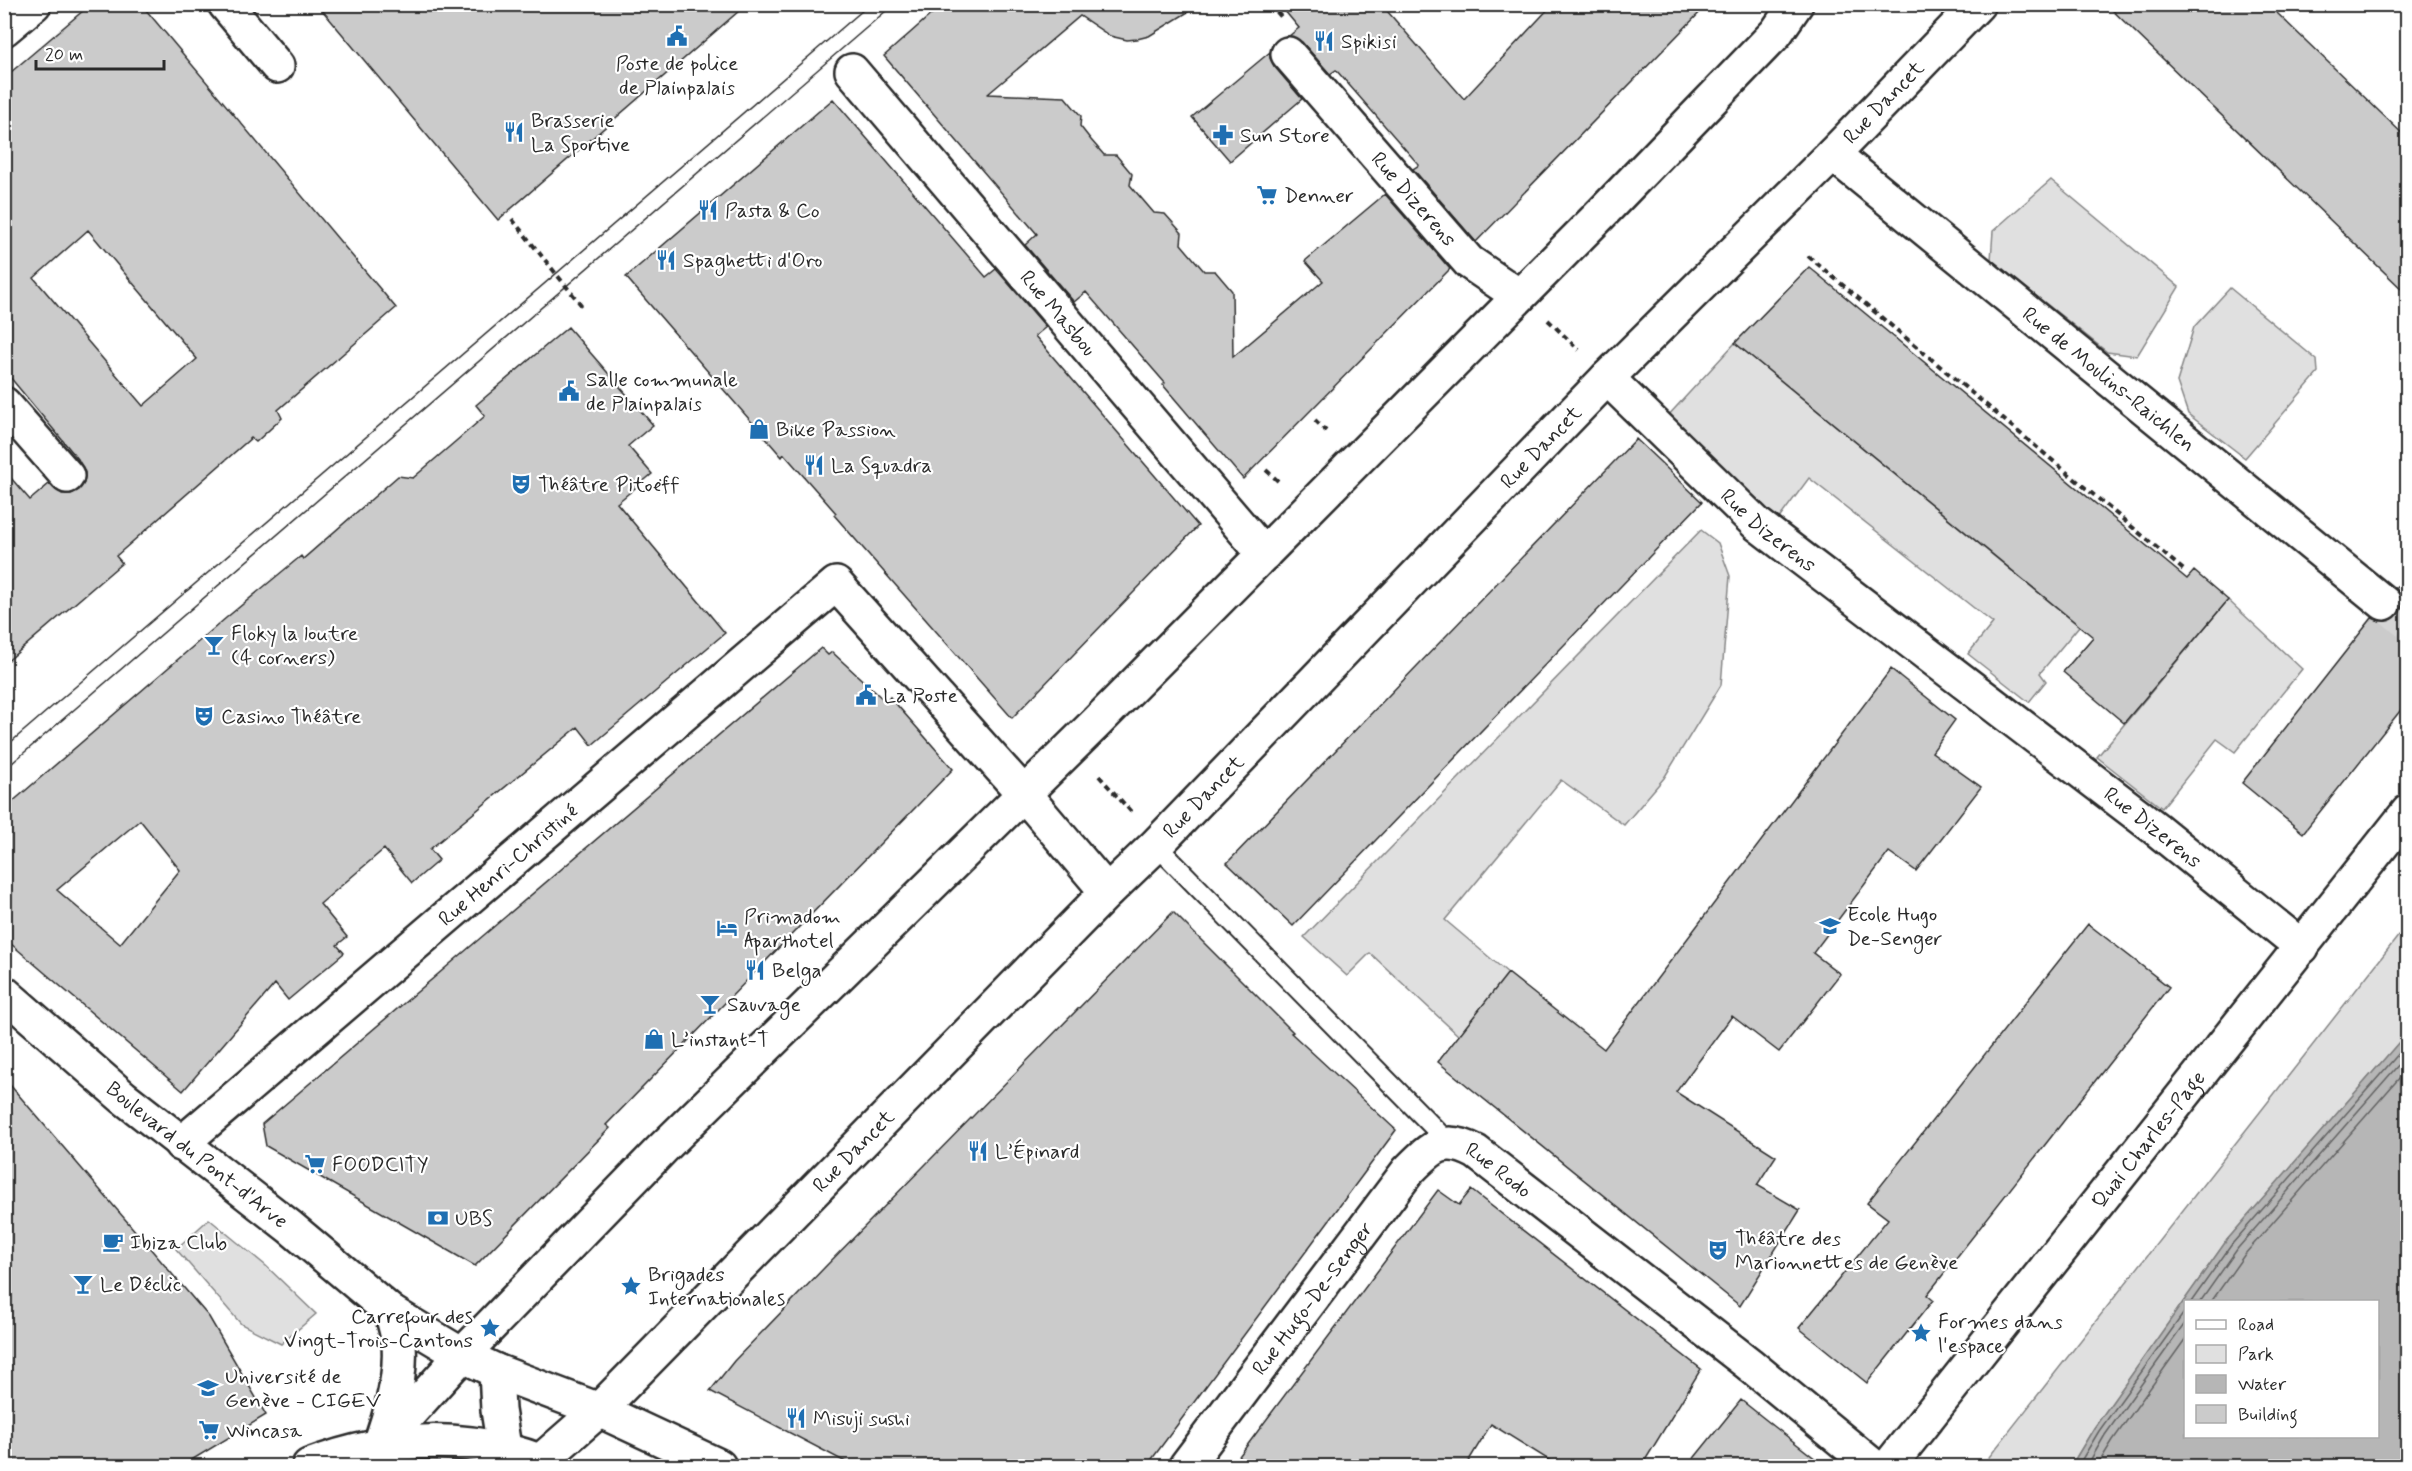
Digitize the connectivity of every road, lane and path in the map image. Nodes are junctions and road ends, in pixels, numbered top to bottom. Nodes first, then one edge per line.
1 (34, 4) edge
2 (225, 4) edge
3 (1796, 4) edge
4 (1978, 4) edge
5 (4, 29) edge
6 (1288, 54) dead end
7 (276, 66) dead end
8 (852, 71) dead end
9 (1833, 154) junction
10 (512, 219) dead end
11 (1808, 256) dead end
12 (1519, 296) junction
13 (582, 306) dead end
14 (1607, 378) junction
15 (4, 404) edge
16 (1315, 420) dead end
17 (1326, 431) dead end
18 (1266, 470) dead end
19 (67, 476) dead end
20 (1278, 481) dead end
21 (1264, 554) junction
22 (2186, 572) dead end
23 (2384, 603) tunnel mouth
24 (1072, 747) junction
25 (1024, 794) junction
26 (2408, 812) edge
27 (1162, 838) junction
28 (1107, 892) junction
29 (2302, 947) junction
30 (4, 993) edge
31 (1448, 1142) junction
32 (181, 1144) junction
33 (513, 1302) junction
34 (392, 1312) junction
35 (462, 1355) junction
36 (496, 1371) junction
37 (599, 1410) junction
38 (375, 1456) edge
39 (505, 1458) edge
40 (543, 1465) edge
41 (309, 1467) edge
42 (719, 1467) edge
43 (1186, 1467) edge
44 (1872, 1467) edge
45 (1889, 1467) edge

1 - 5 street
2 - 7 street
3 - 12 street
4 - 9 street, Rue Dancet
6 - 12 street, Rue Dizerens
8 - 21 street, Rue Masbou
9 - 14 street, Rue Dancet
9 - 23 street, Rue de Moulins-Raichlen
10 - 13 path
11 - 22 path
12 - 14 path
12 - 21 street
14 - 27 street, Rue Dancet
14 - 29 street, Rue Dizerens
15 - 19 street
16 - 17 path
18 - 20 path
21 - 24 street
24 - 25 street
24 - 27 path
25 - 28 street
25 - 32 street, Rue Henri-Christiné
25 - 33 street
26 - 29 street, Quai Charles-Page
27 - 28 street, Rue Dancet
27 - 31 lane, Rue Rodo
28 - 37 street, Rue Dancet
29 - 45 street, Quai Charles-Page
30 - 32 street, Boulevard du Pont-d'Arve
31 - 43 street, Rue Hugo-De-Senger
31 - 44 street, Rue Rodo
32 - 34 street, Boulevard du Pont-d'Arve
33 - 35 street
33 - 36 street
34 - 35 street, Boulevard du Pont-d'Arve
34 - 38 street
35 - 36 street
35 - 38 street
36 - 37 street
36 - 39 street
37 - 40 street, Rue Dancet
37 - 42 street
38 - 39 street
38 - 41 street
39 - 40 street

